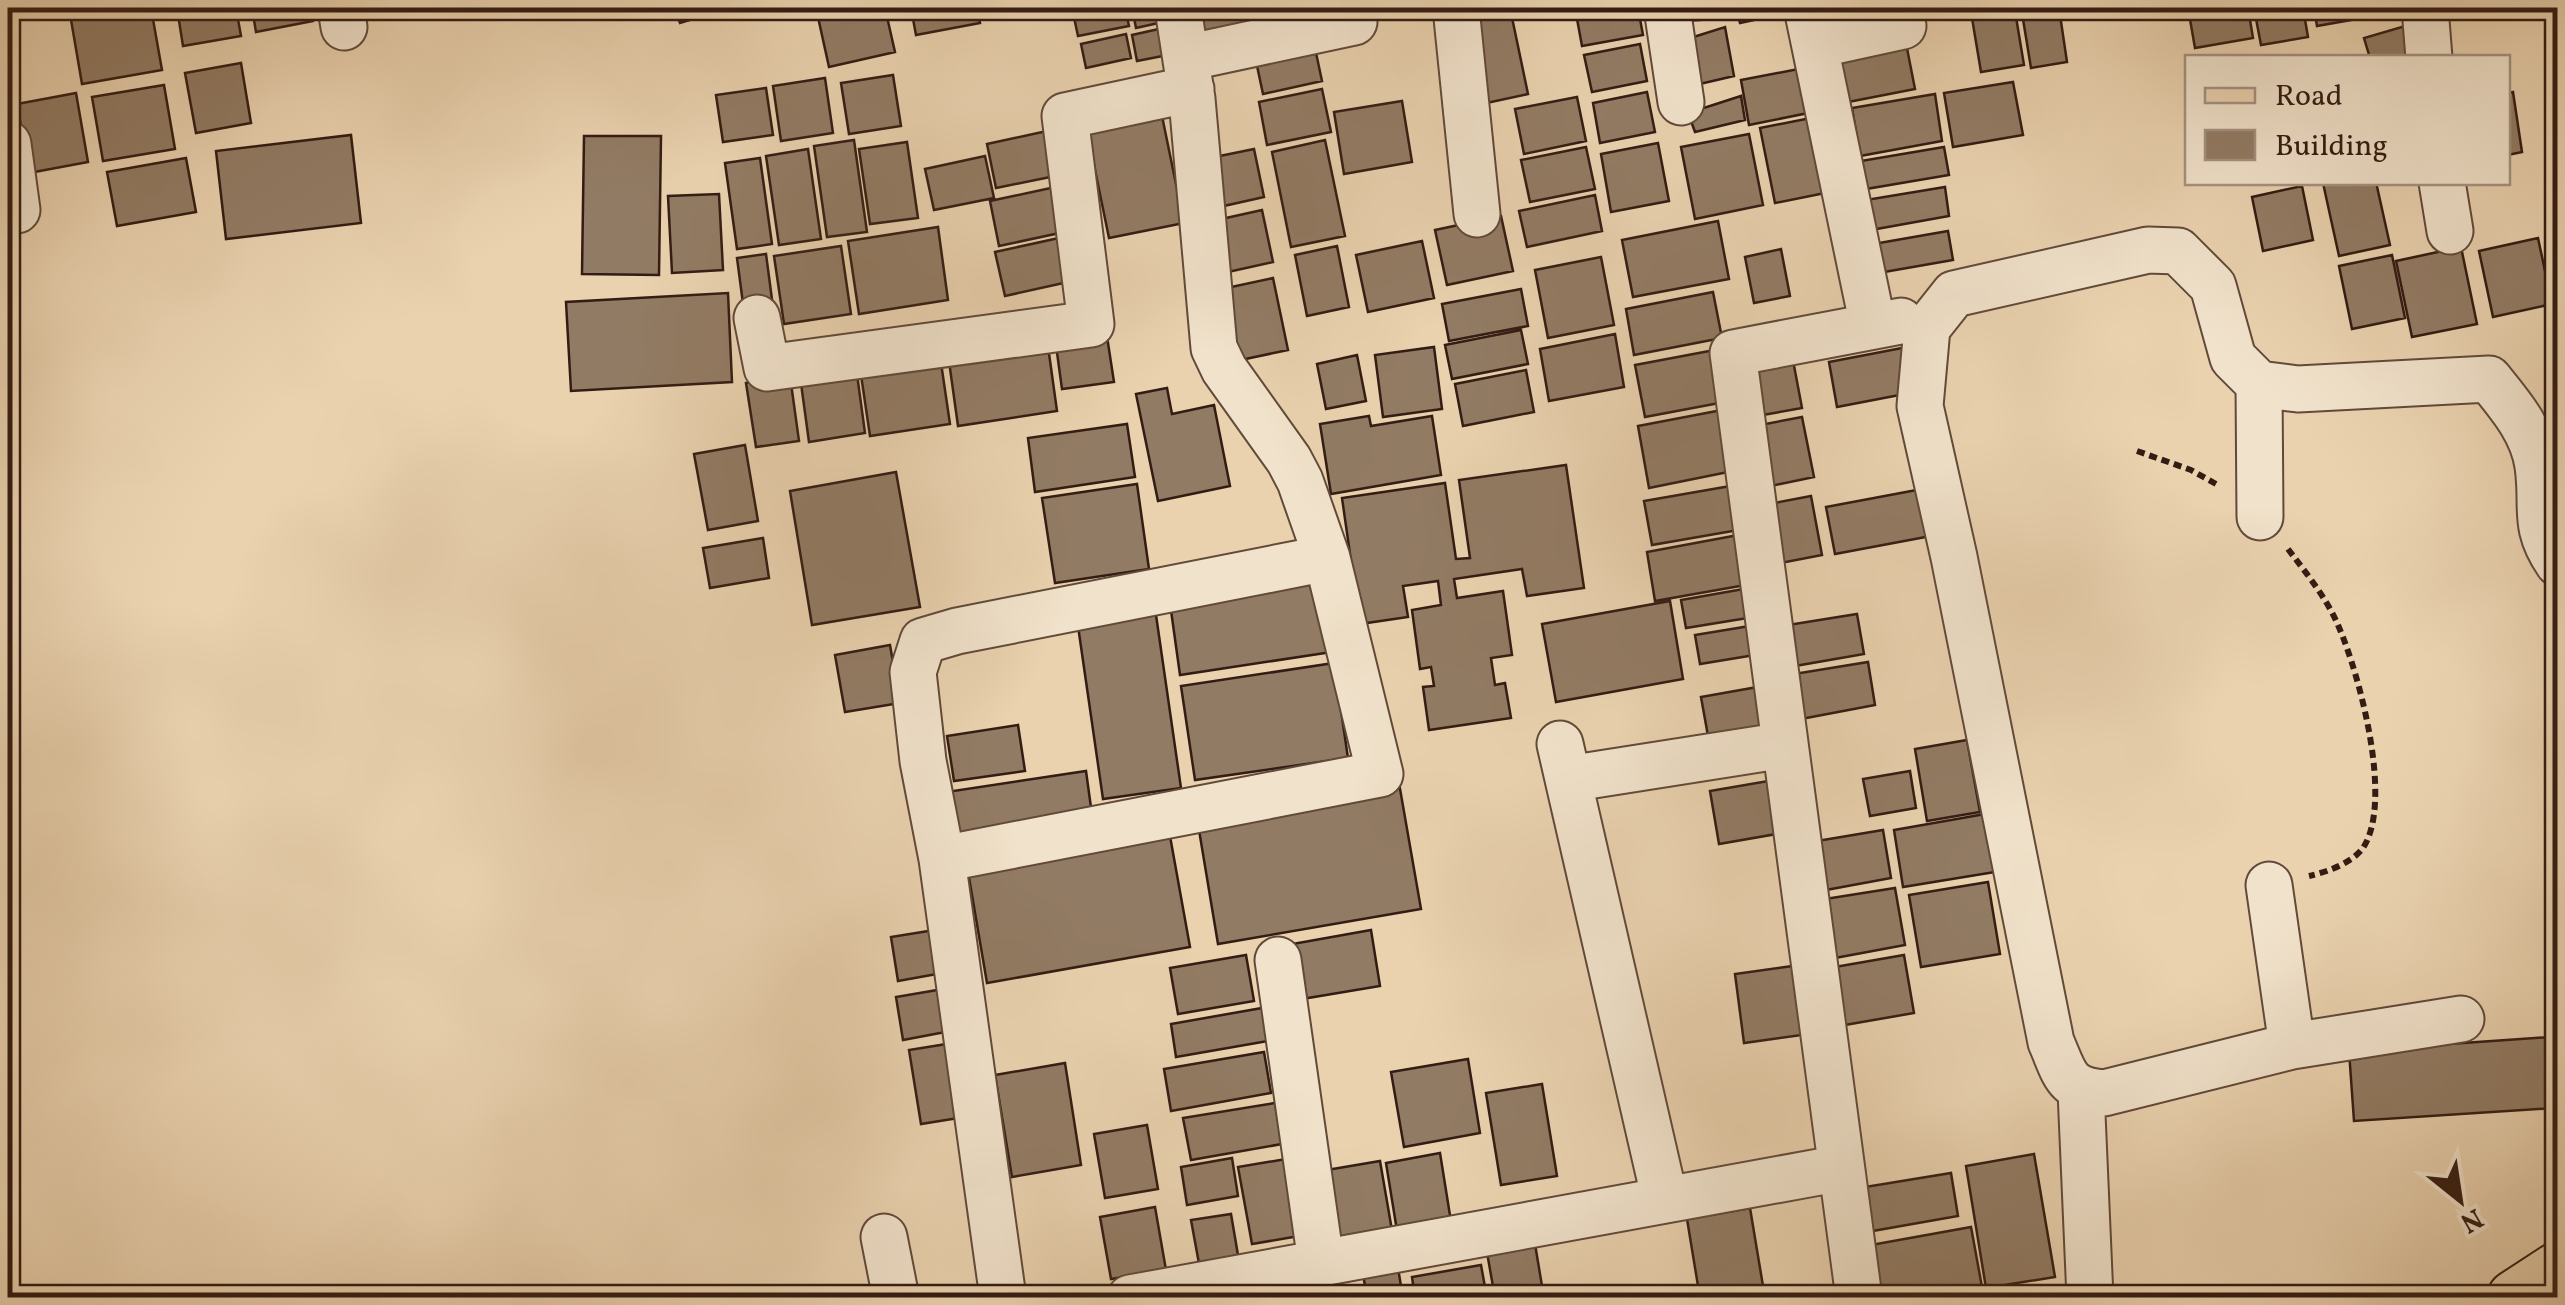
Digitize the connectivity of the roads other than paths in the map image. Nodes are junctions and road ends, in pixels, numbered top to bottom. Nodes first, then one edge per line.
1 (1178, 8) edge
2 (1456, 8) edge
3 (1668, 8) edge
4 (1899, 8) edge
5 (2425, 8) edge
6 (1354, 22) dead end
7 (1811, 26) edge
8 (2429, 55) edge
9 (1188, 73) junction
10 (1681, 102) dead end
11 (8, 144) edge
12 (2442, 185) edge
13 (17, 210) dead end
14 (1477, 214) dead end
15 (2450, 231) dead end
16 (757, 318) dead end
17 (2260, 384) junction
18 (2260, 516) road end
19 (1327, 558) junction
20 (2558, 563) edge
21 (1785, 745) junction
22 (942, 860) junction
23 (2269, 884) road end
24 (1278, 960) dead end
25 (2461, 1019) dead end
26 (2292, 1046) junction
27 (2081, 1091) junction
28 (1841, 1168) junction
29 (1665, 1200) junction
30 (884, 1237) dead end
31 (2558, 1270) edge
32 (1344, 1272) edge
33 (896, 1298) edge
34 (1003, 1298) edge
35 (1130, 1298) edge
36 (1859, 1298) edge
37 (2090, 1298) edge
38 (2515, 1298) edge

1 - 9 street
2 - 14 street
3 - 10 street
4 - 7 street
5 - 8 street
6 - 9 street
7 - 21 street
9 - 16 street
9 - 19 street
11 - 13 street
12 - 15 street
17 - 18 street
17 - 20 street
17 - 27 street
19 - 22 street
19 - 22 street
21 - 28 street
21 - 29 street
22 - 34 street
23 - 26 street
24 - 32 street
25 - 26 street
26 - 27 street
27 - 37 street
28 - 29 street
28 - 36 street
29 - 32 street
30 - 33 street
31 - 38 main road
32 - 35 street

